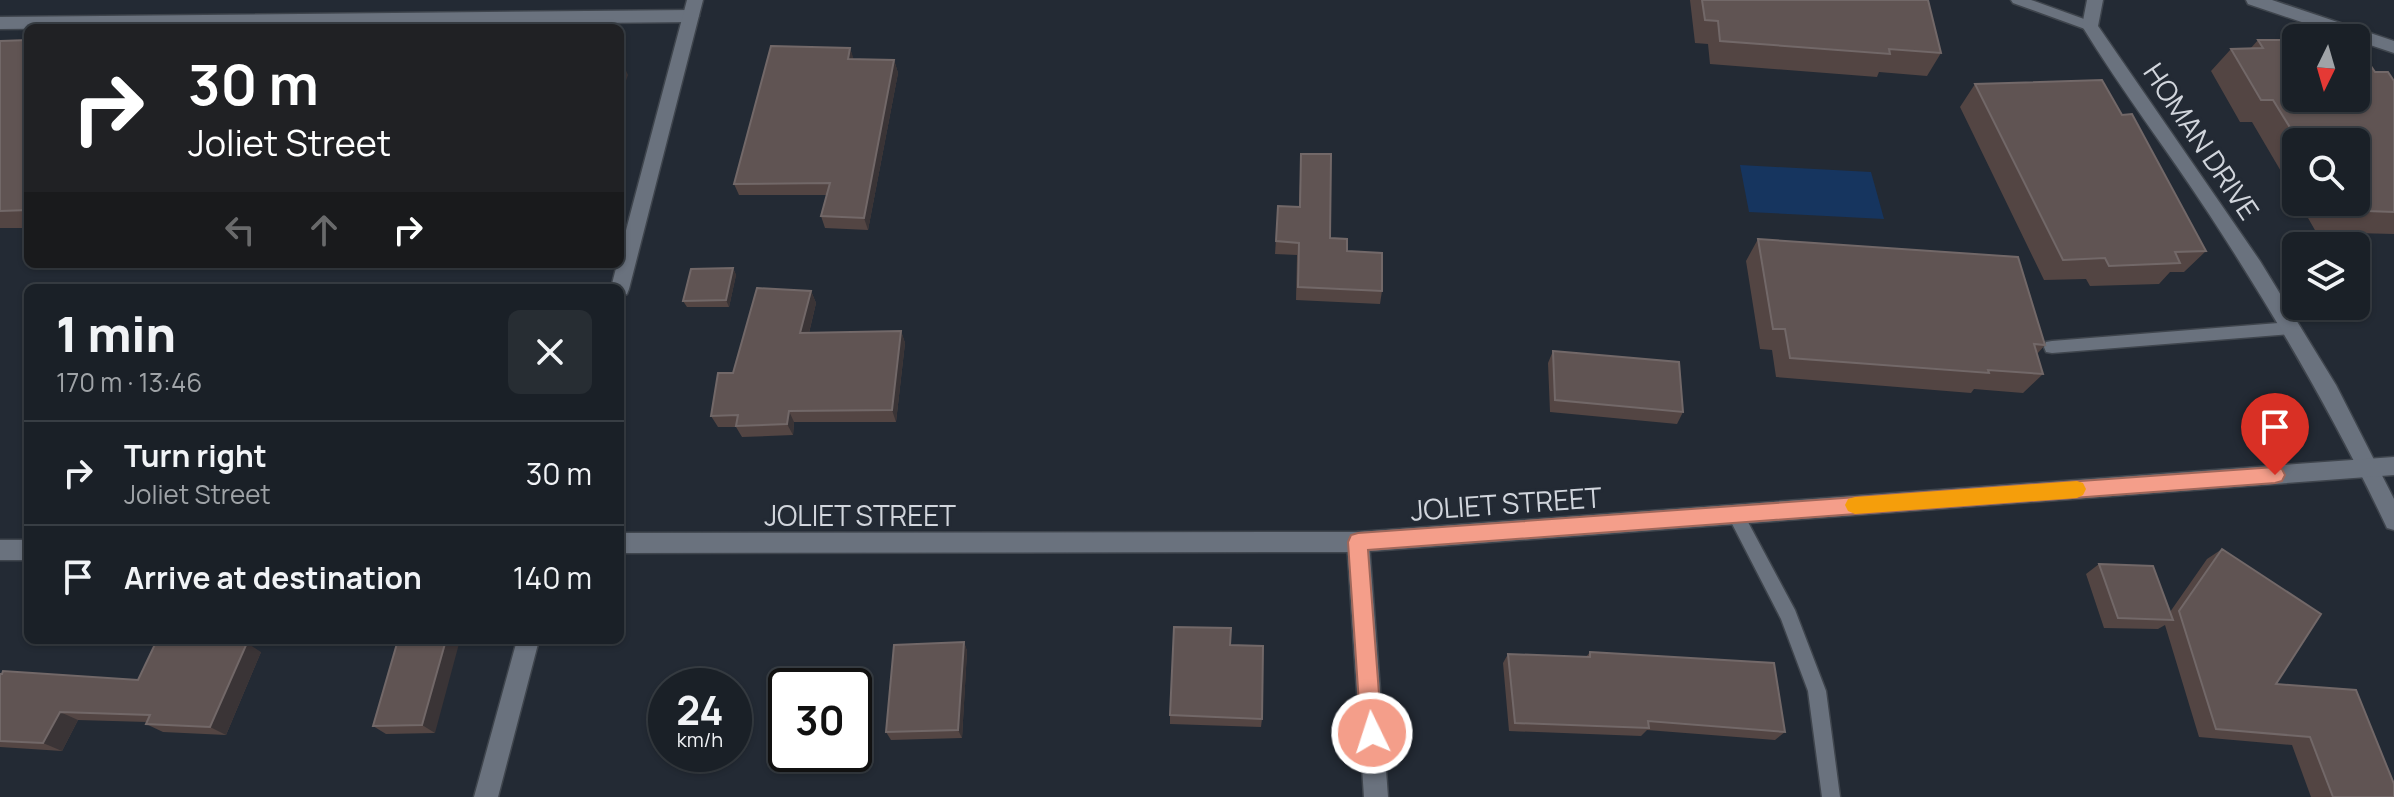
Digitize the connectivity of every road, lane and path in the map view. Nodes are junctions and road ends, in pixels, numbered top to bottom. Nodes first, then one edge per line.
1 (2018, 0) edge
2 (2095, 0) edge
3 (2254, 0) edge
4 (693, 8) edge
5 (0, 23) edge
6 (2090, 26) junction
7 (2394, 47) edge
8 (621, 284) edge
9 (2291, 328) junction
10 (2052, 347) dead end
11 (2394, 466) edge
12 (2371, 468) junction
13 (1735, 514) junction
14 (2394, 521) edge
15 (1358, 542) junction
16 (624, 543) edge
17 (0, 550) edge
18 (24, 550) edge
19 (527, 644) edge
20 (486, 797) edge
21 (1376, 797) edge
22 (1831, 797) edge

1 - 6 lane
2 - 6 street
3 - 7 street
4 - 5 street
4 - 8 street
6 - 9 street, HOMAN DRIVE
9 - 10 lane
9 - 12 street, HOMAN DRIVE
11 - 12 street, JOLIET STREET
12 - 13 street, JOLIET STREET
12 - 14 street, HOMAN DRIVE
13 - 15 street, JOLIET STREET
13 - 22 lane
15 - 16 street, JOLIET STREET
15 - 21 street
17 - 18 street
19 - 20 street

